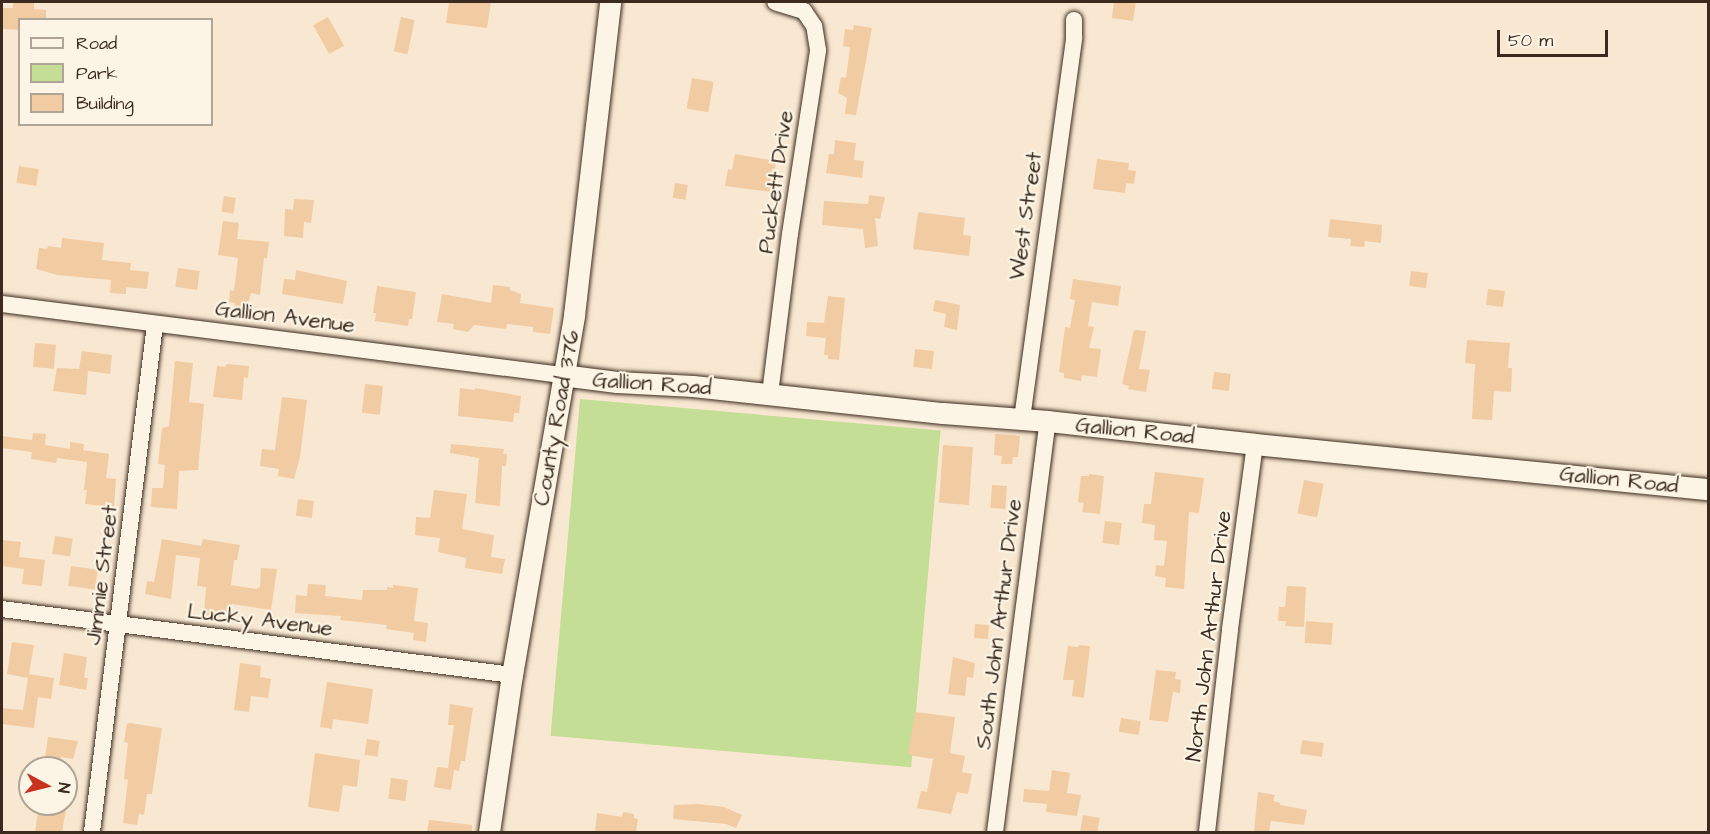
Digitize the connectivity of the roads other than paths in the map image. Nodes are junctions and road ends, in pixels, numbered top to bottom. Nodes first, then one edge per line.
1 (610, 2) edge
2 (775, 2) edge
3 (1074, 20) dead end
4 (2, 304) edge
5 (155, 324) junction
6 (562, 375) junction
7 (770, 394) junction
8 (1022, 418) junction
9 (1048, 421) junction
10 (1255, 444) junction
11 (1708, 489) edge
12 (2, 609) edge
13 (118, 625) junction
14 (512, 675) junction
15 (92, 832) edge
16 (489, 832) edge
17 (995, 832) edge
18 (1207, 832) edge

1 - 6 street, County Road 376
2 - 7 street, Puckett Drive
3 - 8 street, West Street
4 - 5 street, Gallion Avenue
5 - 6 street, Gallion Avenue
5 - 13 street, Jimmie Street
6 - 7 street, Gallion Road
6 - 14 street, County Road 376
7 - 8 street, Gallion Road
8 - 9 street, Gallion Road
9 - 10 street, Gallion Road
9 - 17 street, South John Arthur Drive
10 - 11 street, Gallion Road
10 - 18 street, North John Arthur Drive
12 - 13 street, Lucky Avenue
13 - 14 street, Lucky Avenue
13 - 15 street, Jimmie Street
14 - 16 street, County Road 376

